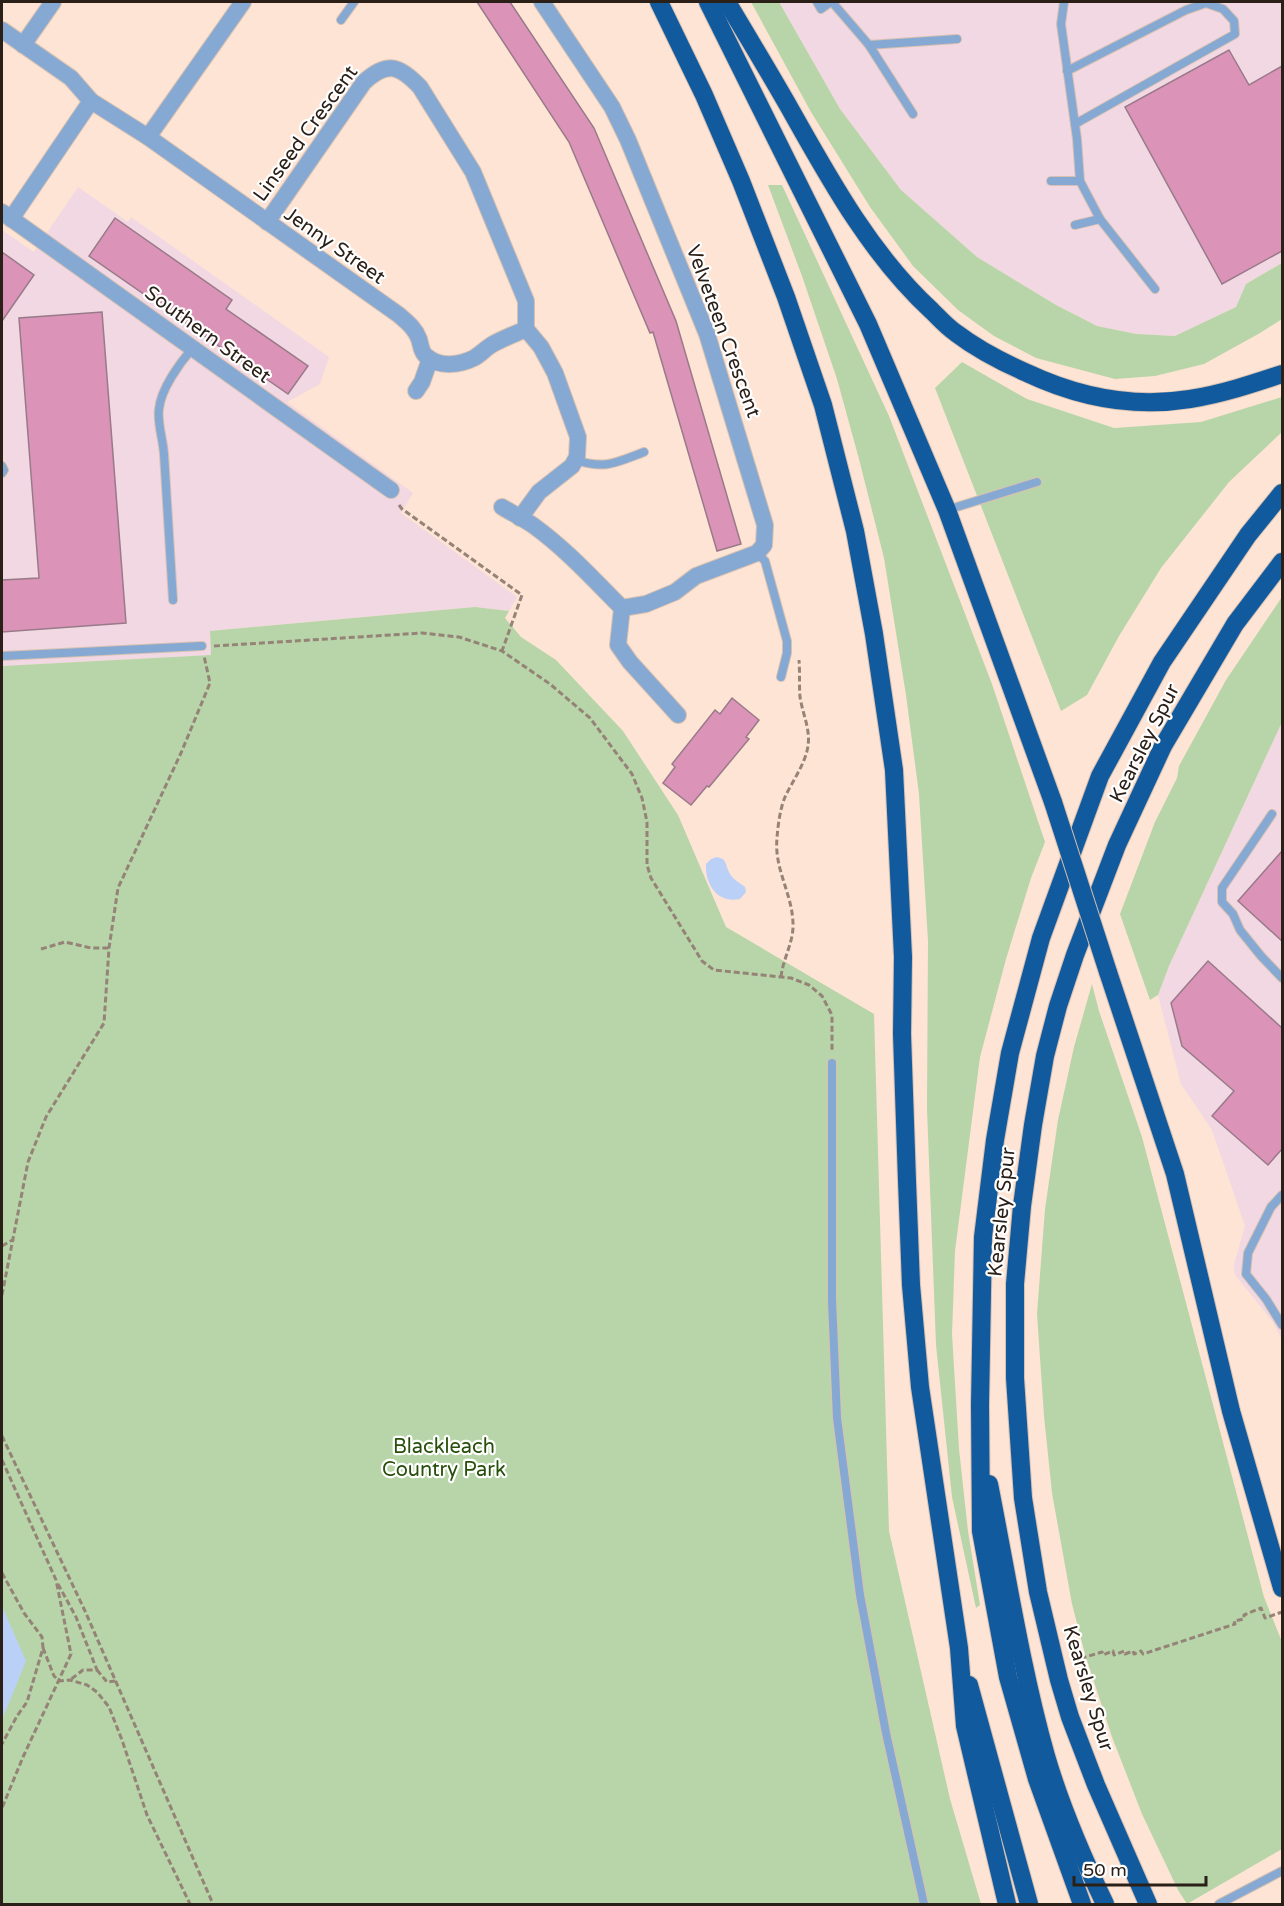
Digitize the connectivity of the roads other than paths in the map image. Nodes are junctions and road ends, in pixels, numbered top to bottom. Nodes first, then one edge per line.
1 (53, 2) edge
2 (243, 2) edge
3 (354, 2) edge
4 (542, 2) edge
5 (659, 2) edge
6 (708, 2) edge
7 (727, 2) edge
8 (817, 2) edge
9 (831, 2) edge
10 (1064, 2) edge
11 (342, 20) dead end
12 (2, 30) edge
13 (957, 39) dead end
14 (23, 45) junction
15 (869, 45) junction
16 (1067, 71) junction
17 (91, 101) junction
18 (912, 114) dead end
19 (1075, 124) junction
20 (148, 137) junction
21 (1051, 181) dead end
22 (1080, 181) junction
23 (6, 215) edge
24 (1100, 219) junction
25 (267, 222) junction
26 (1075, 225) dead end
27 (1155, 290) dead end
28 (526, 328) junction
29 (192, 349) junction
30 (430, 358) junction
31 (1282, 374) edge
32 (416, 391) dead end
33 (644, 452) dead end
34 (576, 460) junction
35 (2, 466) edge
36 (2, 473) edge
37 (1037, 482) dead end
38 (391, 490) road end
39 (1282, 493) edge
40 (501, 507) dead end
41 (947, 510) junction
42 (520, 518) junction
43 (757, 553) junction
44 (1282, 562) edge
45 (173, 600) dead end
46 (622, 608) junction
47 (202, 646) road end
48 (2, 656) edge
49 (781, 677) dead end
50 (678, 715) dead end
51 (1272, 814) dead end
52 (1282, 978) edge
53 (832, 1063) road end
54 (1282, 1195) edge
55 (1282, 1324) edge
56 (981, 1444) junction
57 (1282, 1588) edge
58 (959, 1648) junction
59 (1282, 1871) edge
60 (924, 1905) edge
61 (1007, 1905) edge
62 (1029, 1905) edge
63 (1082, 1905) edge
64 (1105, 1905) edge
65 (1148, 1905) edge
66 (1219, 1905) edge

1 - 14 street
2 - 20 street
3 - 11 lane
4 - 43 street, Velveteen Crescent
5 - 58 highway
6 - 41 highway
7 - 31 highway
8 - 9 lane
9 - 15 lane
10 - 16 lane
12 - 14 street, Jenny Street
13 - 15 lane
14 - 17 street, Jenny Street
15 - 18 lane
16 - 19 lane
16 - 19 lane
17 - 20 street, Jenny Street
17 - 23 street
19 - 22 lane
20 - 25 street, Jenny Street
21 - 22 lane
22 - 24 lane
23 - 29 street, Southern Street
24 - 26 lane
24 - 27 lane
25 - 28 street, Linseed Crescent
25 - 30 street, Jenny Street
28 - 30 street
28 - 34 street
29 - 38 street, Southern Street
29 - 45 lane
30 - 32 street
33 - 34 lane
34 - 42 street
35 - 36 lane
37 - 41 lane
39 - 56 highway, Kearsley Spur
40 - 42 street
41 - 57 highway, bridge
42 - 46 street
43 - 46 street
43 - 49 lane
44 - 65 highway, Kearsley Spur
46 - 50 street
47 - 48 lane
51 - 52 lane
53 - 60 lane
54 - 55 lane
56 - 63 highway
56 - 64 highway
58 - 61 highway
58 - 62 highway
59 - 66 lane

